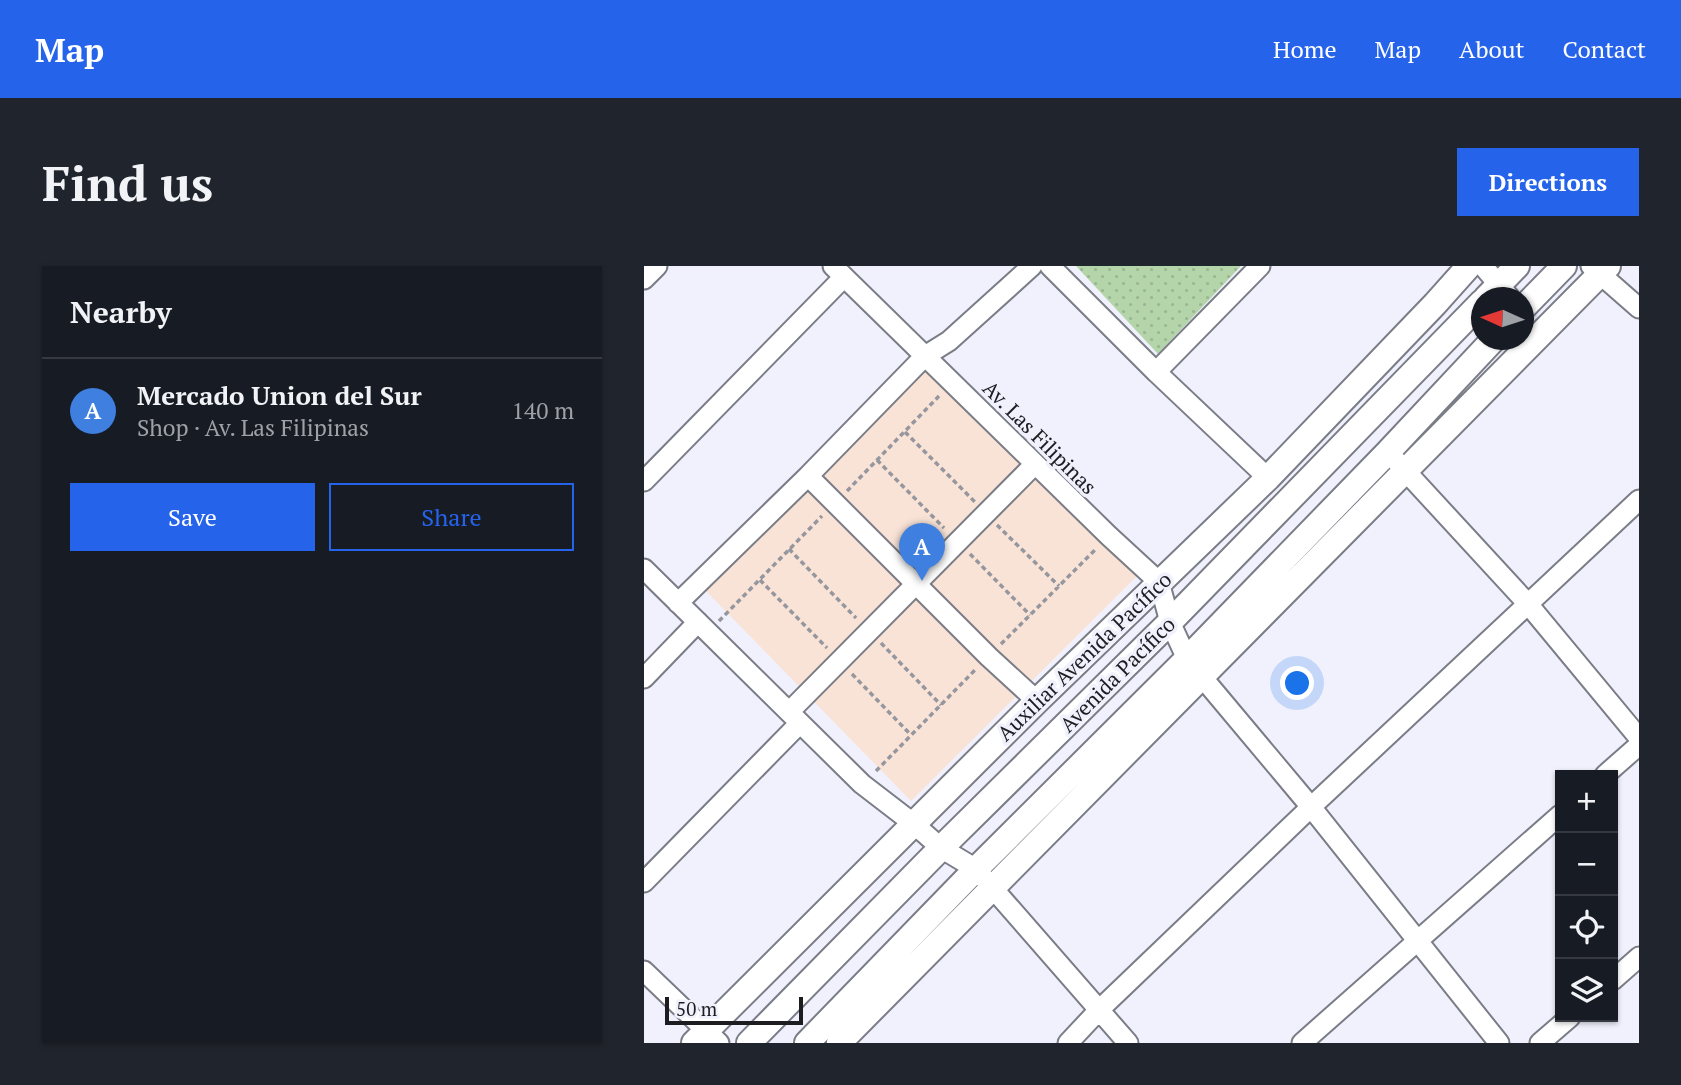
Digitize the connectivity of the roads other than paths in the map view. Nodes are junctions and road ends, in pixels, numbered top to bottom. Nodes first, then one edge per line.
1 (657, 266) edge
2 (1032, 266) edge
3 (1050, 266) edge
4 (1260, 266) edge
5 (1469, 266) edge
6 (1517, 266) edge
7 (1564, 266) edge
8 (1600, 269) edge
9 (838, 271) edge
10 (644, 279) edge
11 (1495, 286) edge
12 (1534, 297) edge
13 (1639, 308) edge
14 (1471, 313) edge
15 (1484, 350) edge
16 (925, 356) junction
17 (1156, 372) junction
18 (1388, 452) junction
19 (1035, 464) junction
20 (1405, 471) junction
21 (808, 475) junction
22 (1268, 478) junction
23 (644, 481) edge
24 (1639, 500) edge
25 (644, 569) edge
26 (1160, 582) junction
27 (917, 584) junction
28 (678, 603) junction
29 (1528, 604) junction
30 (698, 622) junction
31 (1170, 622) junction
32 (1194, 668) junction
33 (644, 678) edge
34 (1037, 701) junction
35 (794, 717) junction
36 (1639, 738) edge
37 (1639, 745) edge
38 (1611, 770) edge
39 (1311, 807) junction
40 (1555, 819) edge
41 (914, 824) junction
42 (941, 848) junction
43 (976, 869) junction
44 (644, 881) edge
45 (992, 888) junction
46 (1418, 942) junction
47 (1639, 957) edge
48 (644, 971) edge
49 (1618, 976) edge
50 (1099, 1010) junction
51 (1564, 1022) edge
52 (707, 1039) edge
53 (749, 1043) edge
54 (807, 1043) edge
55 (839, 1043) edge
56 (1068, 1043) edge
57 (1128, 1043) edge
58 (1302, 1043) edge
59 (1499, 1043) edge
60 (1540, 1043) edge

1 - 10 street
2 - 16 street
3 - 17 street
4 - 17 street
5 - 22 main road, Auxiliar Avenida Pacífico
6 - 11 main road
7 - 12 main road
8 - 13 street
8 - 20 main road
9 - 16 street, Av. Las Filipinas
9 - 23 street
14 - 31 main road, Avenida Pacífico
15 - 18 main road, Avenida Pacífico
16 - 19 street, Av. Las Filipinas
16 - 21 street
17 - 22 street
18 - 20 street
18 - 32 main road, Avenida Pacífico
19 - 26 street, Av. Las Filipinas
19 - 27 street
20 - 29 street
20 - 32 main road
21 - 27 street
21 - 28 street
22 - 26 main road, Auxiliar Avenida Pacífico
24 - 29 street
25 - 28 street
26 - 31 street
26 - 34 main road, Auxiliar Avenida Pacífico
27 - 34 street
27 - 35 street
28 - 30 street
29 - 36 street
29 - 39 street
30 - 33 street
30 - 35 street
31 - 32 street
31 - 42 main road, Avenida Pacífico
32 - 39 street
32 - 43 main road, Avenida Pacífico
32 - 45 main road
34 - 41 main road, Auxiliar Avenida Pacífico
35 - 41 street
35 - 44 street
37 - 38 street
39 - 46 street
39 - 50 street
40 - 46 street
41 - 42 street
41 - 52 main road, Auxiliar Avenida Pacífico
42 - 43 street
42 - 53 main road, Avenida Pacífico
43 - 45 street
43 - 54 main road, Avenida Pacífico
45 - 50 street
45 - 55 main road
46 - 58 street
46 - 59 street
47 - 49 street
48 - 52 street
50 - 56 street
50 - 57 street
51 - 60 street

